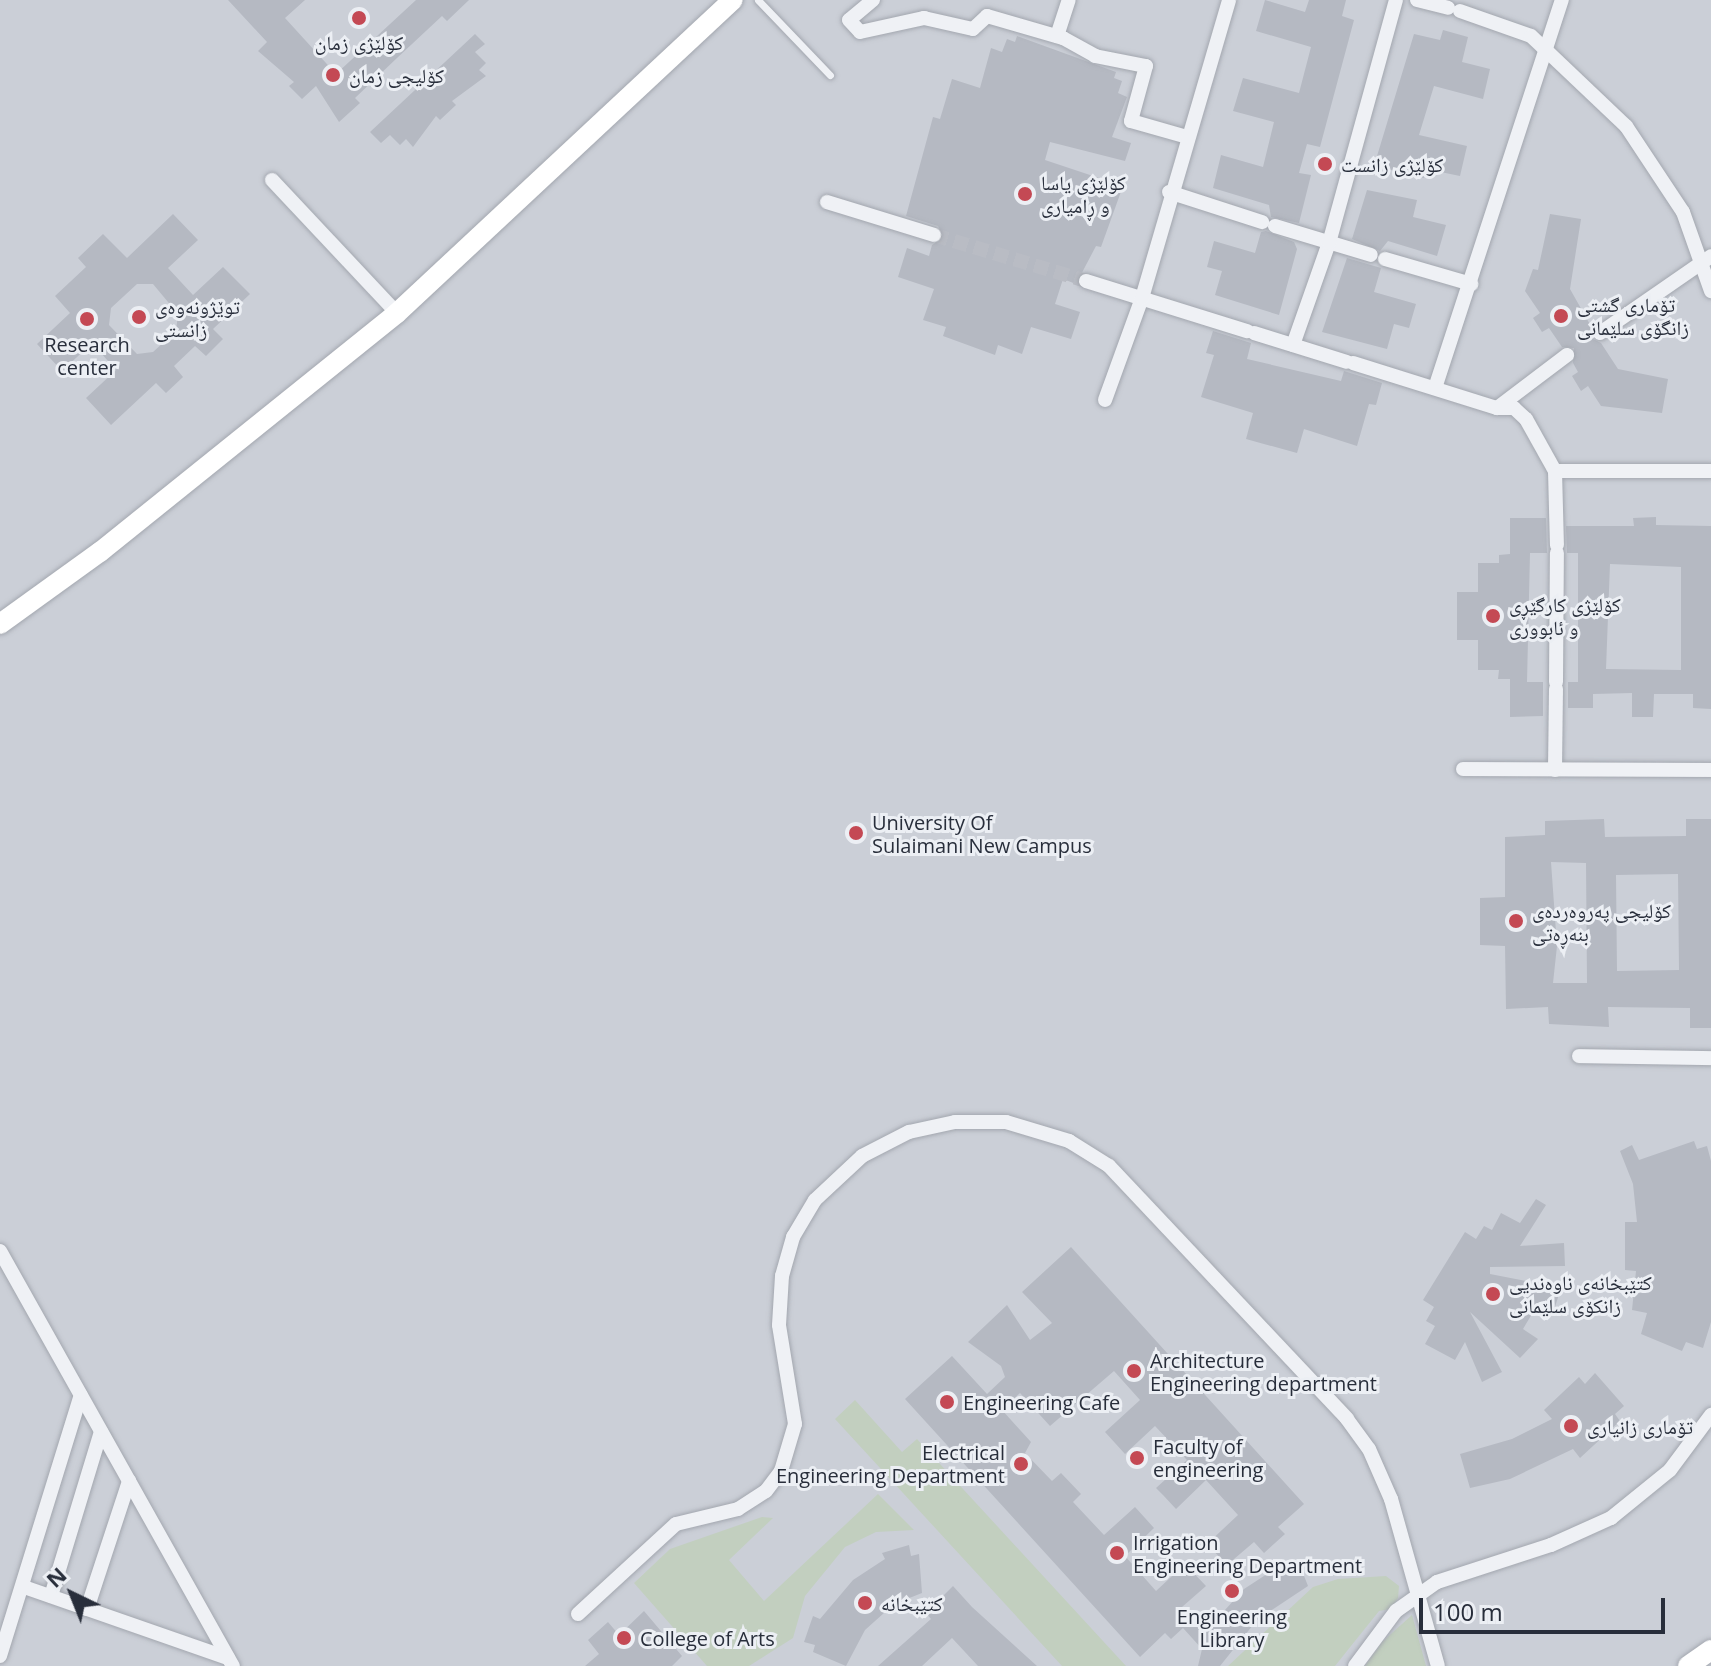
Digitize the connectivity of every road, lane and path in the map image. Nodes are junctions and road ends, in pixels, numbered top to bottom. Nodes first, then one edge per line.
1 (733, 0) edge
2 (758, 0) edge
3 (873, 0) edge
4 (1069, 0) edge
5 (1229, 0) edge
6 (1396, 0) edge
7 (1417, 0) edge
8 (1562, 0) edge
9 (1057, 36) junction
10 (1544, 47) junction
11 (830, 75) dead end
12 (1187, 137) junction
13 (272, 180) dead end
14 (1169, 192) junction
15 (827, 202) dead end
16 (934, 235) tunnel mouth
17 (1329, 243) junction
18 (1706, 259) edge
19 (1086, 281) tunnel mouth
20 (1471, 284) junction
21 (1711, 291) edge
22 (1142, 298) junction
23 (397, 313) junction
24 (1600, 333) dead end
25 (1293, 345) junction
26 (1567, 355) dead end
27 (1435, 388) junction
28 (1105, 400) dead end
29 (1497, 408) junction
30 (1555, 471) junction
31 (1711, 471) edge
32 (0, 624) edge
33 (1463, 769) dead end
34 (1555, 770) junction
35 (1711, 770) edge
36 (1579, 1056) dead end
37 (1711, 1058) edge
38 (0, 1251) edge
39 (81, 1395) junction
40 (1711, 1415) edge
41 (101, 1431) junction
42 (129, 1481) junction
43 (24, 1587) junction
44 (1417, 1594) junction
45 (51, 1596) junction
46 (87, 1609) junction
47 (578, 1614) dead end
48 (1711, 1650) edge
49 (0, 1656) edge
50 (230, 1662) edge
51 (1355, 1666) edge
52 (1438, 1666) edge
53 (1688, 1666) edge

1 - 23 street
2 - 11 lane
3 - 9 street
4 - 9 street
5 - 12 street
6 - 17 street
7 - 10 street
8 - 10 street
9 - 12 street
10 - 18 street
10 - 20 street
12 - 14 street
13 - 23 street
14 - 17 street
14 - 22 street
15 - 16 street
17 - 20 street
17 - 25 street
18 - 21 street
18 - 24 street
19 - 22 street
20 - 27 street
22 - 25 street
22 - 28 street
23 - 32 street
25 - 27 street
26 - 29 street
27 - 29 street
29 - 30 street
30 - 31 street
30 - 34 street
33 - 34 street
34 - 35 street
36 - 37 street
38 - 39 street
39 - 41 street
39 - 43 street
40 - 44 street
41 - 42 street
41 - 45 street
42 - 46 street
42 - 50 street
43 - 45 street
43 - 49 street
44 - 47 street
44 - 51 street
44 - 52 street
45 - 46 street
46 - 50 street
48 - 53 street

